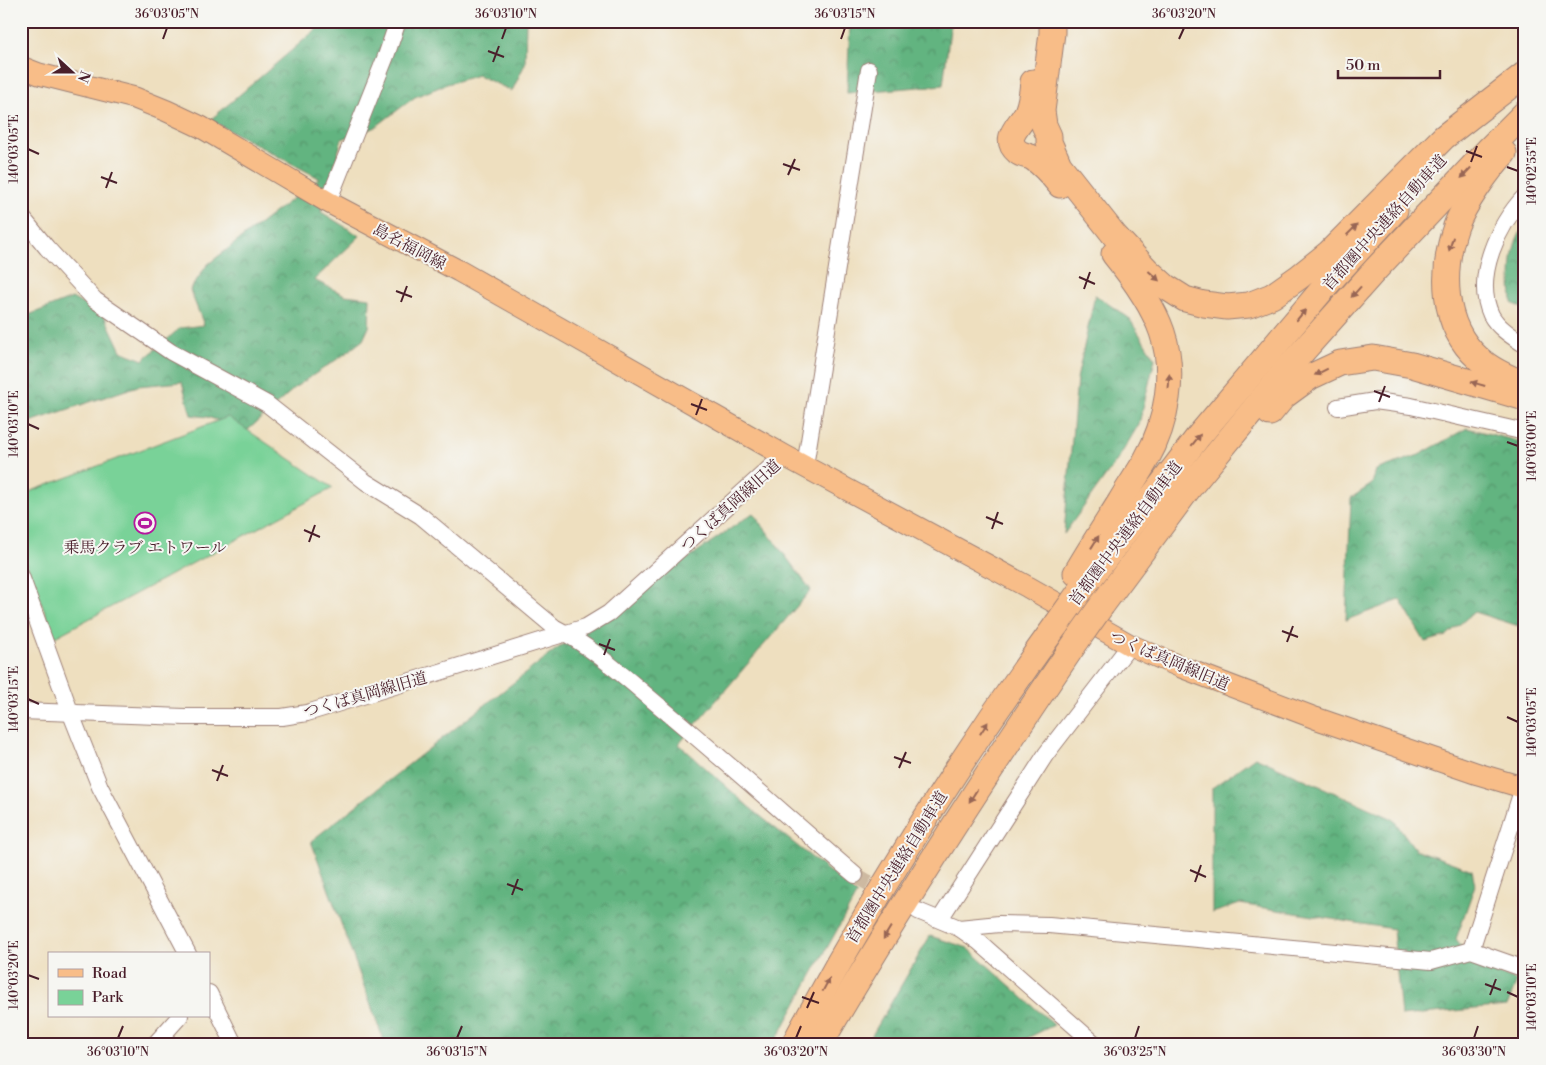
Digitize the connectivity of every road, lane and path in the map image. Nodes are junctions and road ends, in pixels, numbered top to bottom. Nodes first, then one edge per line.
1 (398, 21) edge
2 (1043, 21) edge
3 (1052, 21) edge
4 (21, 67) edge
5 (869, 70) dead end
6 (1525, 75) edge
7 (1525, 113) edge
8 (1525, 131) edge
9 (1525, 196) edge
10 (328, 202) junction
11 (21, 216) edge
12 (1525, 345) edge
13 (1525, 384) edge
14 (1525, 398) edge
15 (1338, 407) dead end
16 (1525, 432) edge
17 (785, 456) junction
18 (805, 466) junction
19 (21, 576) edge
20 (1075, 587) junction
21 (1106, 608) junction
22 (564, 632) junction
23 (1130, 645) junction
24 (21, 711) edge
25 (71, 714) junction
26 (1524, 788) edge
27 (855, 875) tunnel mouth
28 (918, 911) tunnel mouth
29 (940, 920) junction
30 (959, 928) junction
31 (1471, 950) junction
32 (187, 952) edge
33 (1525, 969) edge
34 (210, 995) edge
35 (178, 1018) edge
36 (155, 1044) edge
37 (234, 1044) edge
38 (794, 1044) edge
39 (820, 1044) edge
40 (1095, 1044) edge

1 - 10 street
20 -> 2 highway
3 -> 6 highway
4 - 10 main road, 島名福岡線
5 - 18 street
20 -> 6 highway, 首都圏中央連絡自動車道
7 -> 21 highway, 首都圏中央連絡自動車道
8 -> 13 highway
9 - 12 street
10 - 17 main road, 島名福岡線
11 - 22 street
14 -> 21 highway
15 - 16 street
17 - 18 main road, つくば真岡線旧道
17 - 22 street, つくば真岡線旧道
18 - 23 main road, つくば真岡線旧道
19 - 25 street
38 -> 20 highway, 首都圏中央連絡自動車道, bridge
21 -> 39 highway, 首都圏中央連絡自動車道, bridge
22 - 25 street, つくば真岡線旧道
22 - 27 street
23 - 26 main road, つくば真岡線旧道
23 - 29 street
24 - 25 street, つくば真岡線旧道
25 - 32 street
26 - 31 street
28 - 29 street
29 - 30 street
30 - 31 street
30 - 40 street
31 - 33 street
34 - 37 street
35 - 36 street

